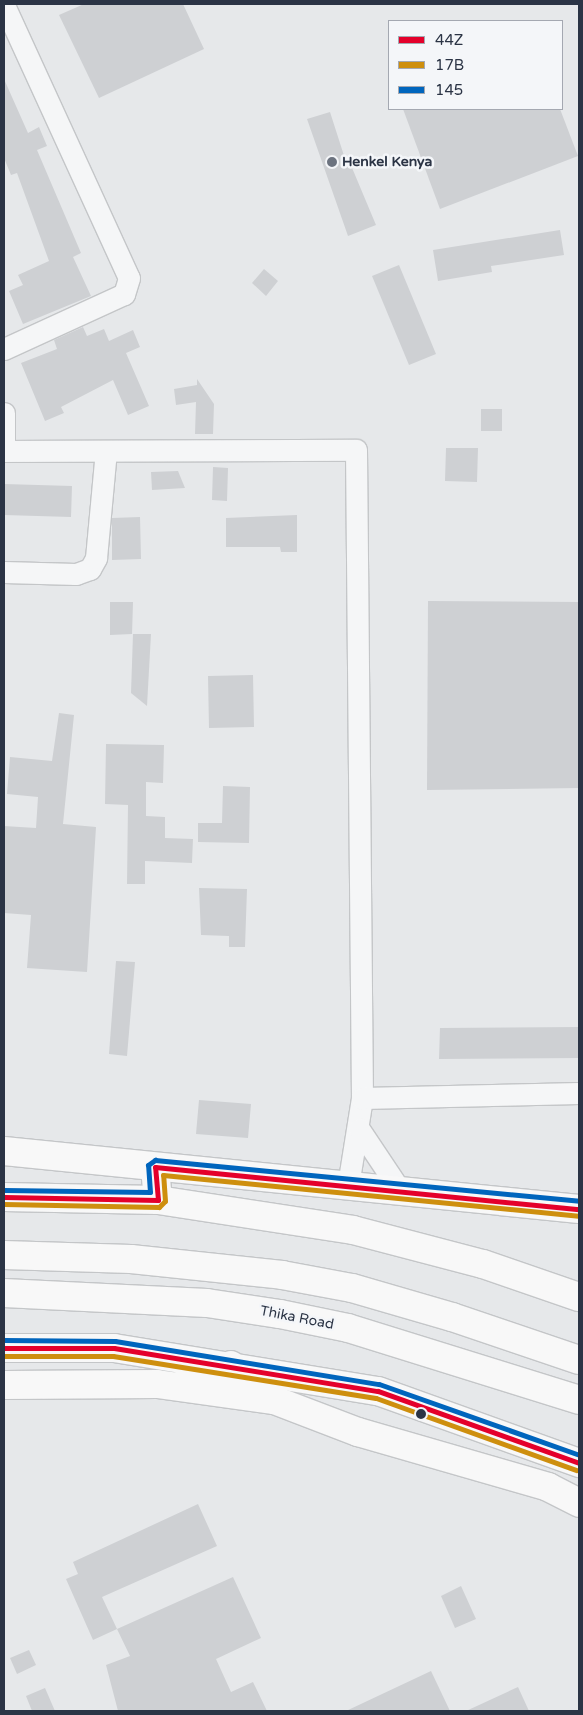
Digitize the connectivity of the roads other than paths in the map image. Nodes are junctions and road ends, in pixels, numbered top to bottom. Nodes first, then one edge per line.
1 (4, 5) edge
2 (4, 349) edge
3 (4, 413) edge
4 (4, 451) edge
5 (106, 451) junction
6 (4, 572) edge
7 (579, 1093) edge
8 (362, 1098) junction
9 (359, 1129) junction
10 (4, 1151) edge
11 (155, 1167) junction
12 (348, 1185) junction
13 (399, 1188) junction
14 (4, 1197) edge
15 (158, 1200) junction
16 (579, 1209) edge
17 (4, 1255) edge
18 (4, 1293) edge
19 (579, 1297) edge
20 (4, 1348) edge
21 (579, 1360) edge
22 (231, 1364) junction
23 (4, 1385) edge
24 (178, 1386) junction
25 (579, 1400) edge
26 (579, 1463) edge
27 (579, 1503) edge

1 - 2 street
3 - 4 street
4 - 5 street
5 - 6 street
5 - 8 street
7 - 8 street
8 - 9 street
9 - 12 street
9 - 13 street
10 - 11 main road
11 - 12 main road
11 - 15 main road
12 - 13 main road
13 - 16 main road
14 - 15 main road
15 - 19 main road
17 - 21 main road
18 - 25 main road, Thika Road
20 - 22 main road
22 - 24 main road
22 - 26 main road
23 - 24 main road
24 - 27 main road

